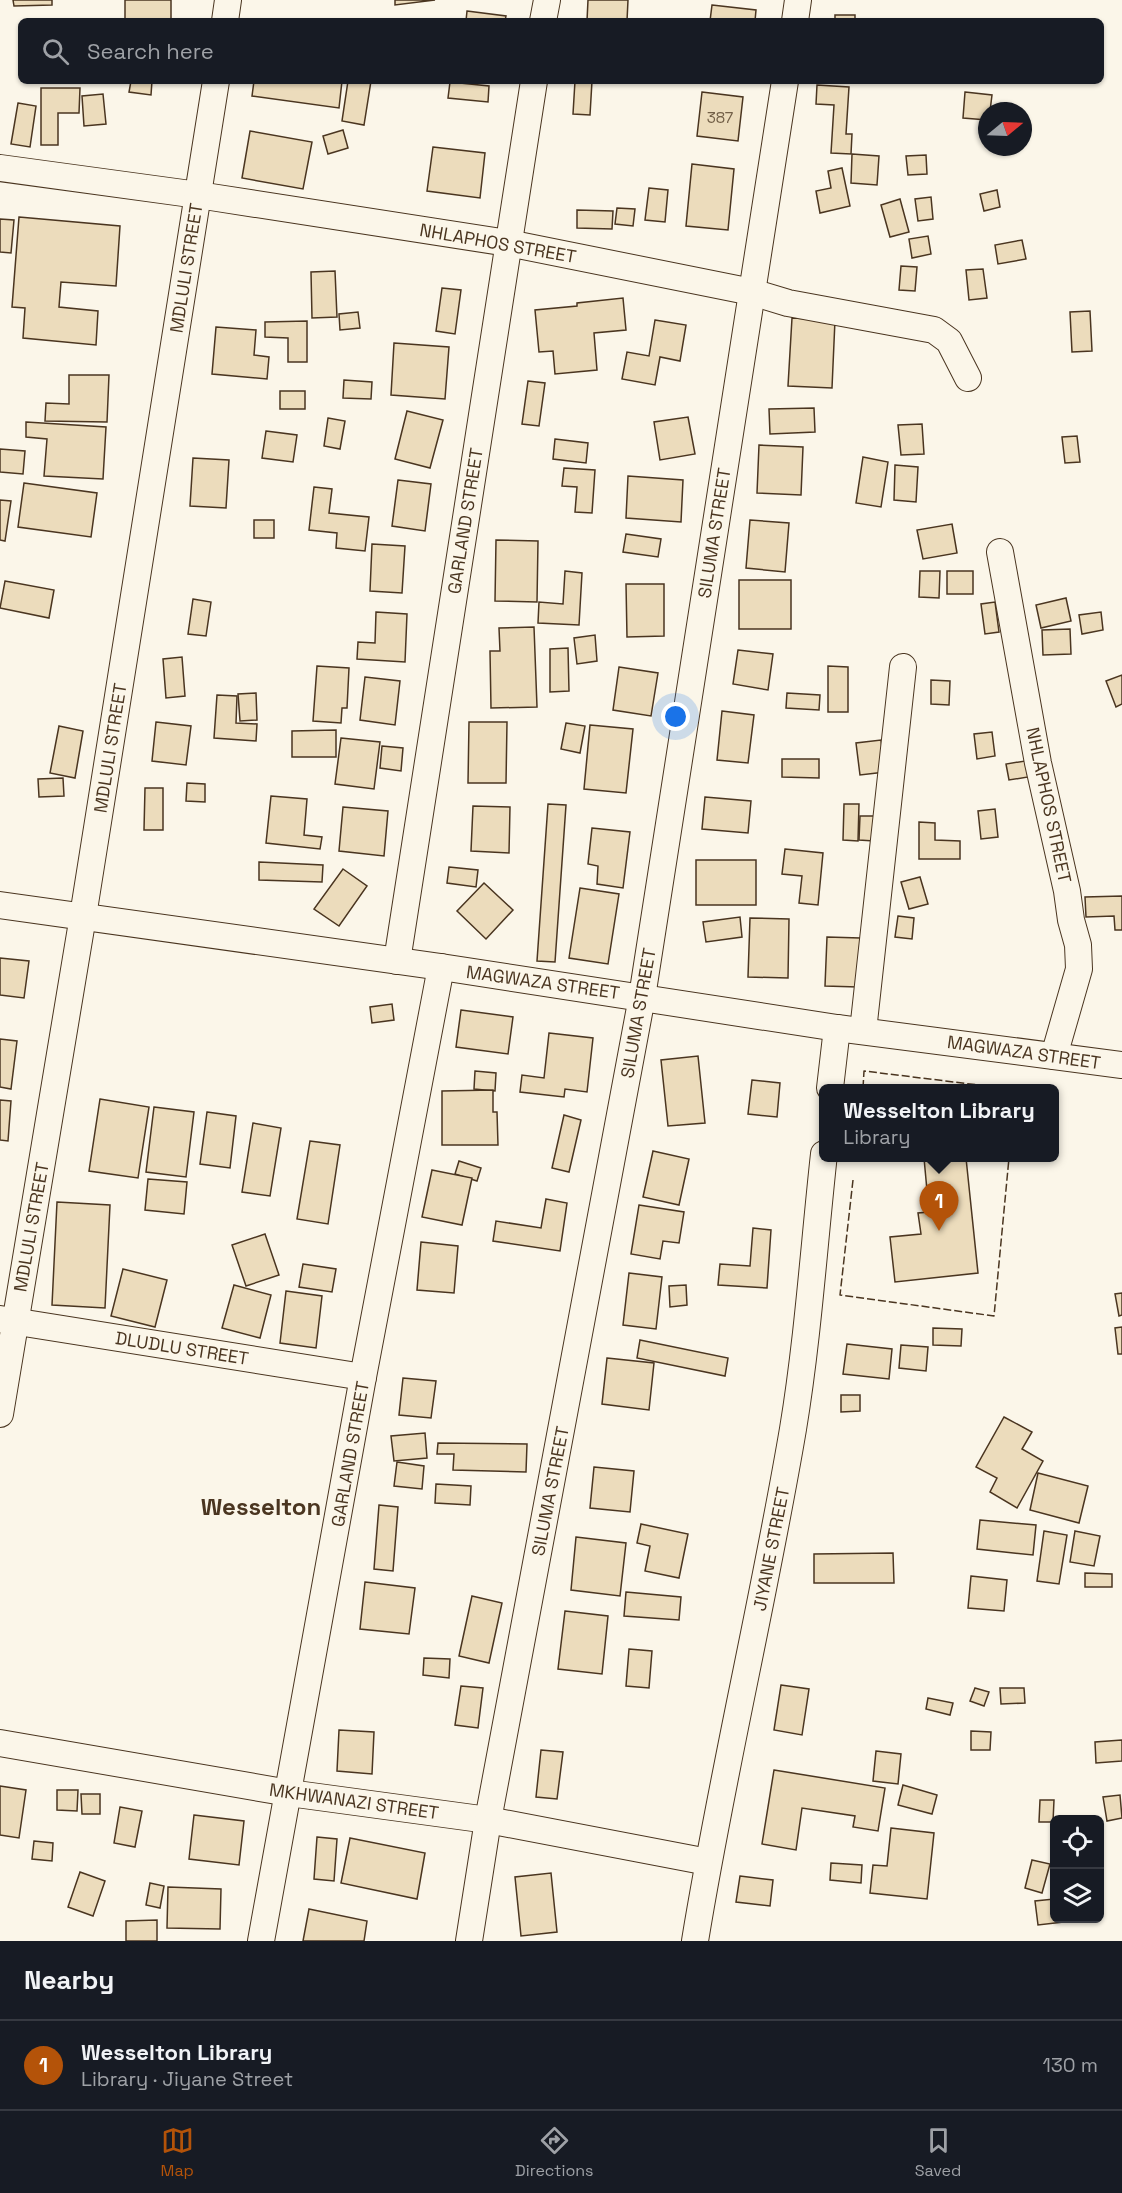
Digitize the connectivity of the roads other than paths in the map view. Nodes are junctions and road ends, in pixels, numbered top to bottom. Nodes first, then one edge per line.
1 (228, 0) edge
2 (547, 0) edge
3 (798, 0) edge
4 (225, 18) edge
5 (544, 18) edge
6 (795, 18) edge
7 (216, 84) edge
8 (534, 84) edge
9 (785, 84) edge
10 (0, 168) edge
11 (198, 195) junction
12 (508, 243) junction
13 (752, 292) junction
14 (968, 378) dead end
15 (1000, 552) dead end
16 (903, 667) dead end
17 (0, 905) edge
18 (83, 916) junction
19 (397, 961) junction
20 (441, 967) junction
21 (642, 997) junction
22 (837, 1028) junction
23 (863, 1031) junction
24 (1054, 1056) junction
25 (1122, 1065) edge
26 (831, 1084) edge
27 (823, 1162) edge
28 (7, 1320) edge
29 (363, 1377) junction
30 (0, 1414) edge
31 (0, 1743) edge
32 (289, 1793) junction
33 (488, 1820) junction
34 (708, 1862) junction
35 (261, 1941) edge
36 (469, 1941) edge
37 (695, 1941) edge

1 - 4 street
2 - 5 street
3 - 6 street
7 - 11 street, MDLULI STREET
8 - 12 street, GARLAND STREET
9 - 13 street, SILUMA STREET
10 - 11 street, NHLAPHOS STREET
11 - 12 street, NHLAPHOS STREET
11 - 18 street, MDLULI STREET
12 - 13 street, NHLAPHOS STREET
12 - 19 street, GARLAND STREET
13 - 14 street, NHLAPHOS STREET
13 - 21 street, SILUMA STREET
15 - 24 street, NHLAPHOS STREET
16 - 23 street
17 - 18 street, MAGWAZA STREET
18 - 19 street, MAGWAZA STREET
18 - 28 street, MDLULI STREET
19 - 20 street, MAGWAZA STREET
20 - 21 street, MAGWAZA STREET
20 - 29 street, GARLAND STREET
21 - 22 street, MAGWAZA STREET
21 - 33 street, SILUMA STREET
22 - 23 street, MAGWAZA STREET
22 - 26 street
23 - 24 street, MAGWAZA STREET
24 - 25 street, MAGWAZA STREET
27 - 34 street, JIYANE STREET
28 - 29 street, DLUDLU STREET
28 - 30 street, MDLULI STREET
29 - 32 street, GARLAND STREET
31 - 32 street, MKHWANAZI STREET
32 - 33 street, MKHWANAZI STREET
32 - 35 street, GARLAND STREET
33 - 34 street, MKHWANAZI STREET
33 - 36 street, SILUMA STREET
34 - 37 street, JIYANE STREET

